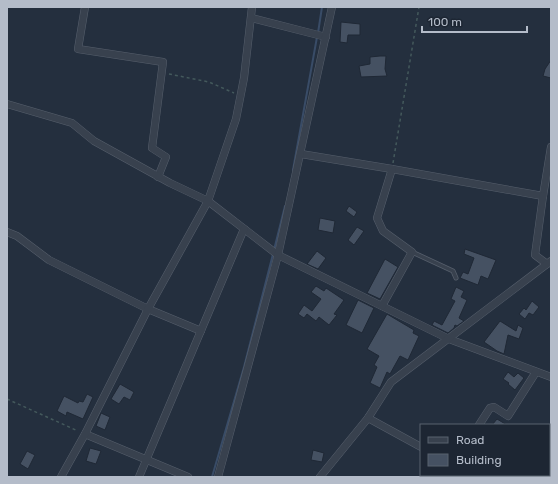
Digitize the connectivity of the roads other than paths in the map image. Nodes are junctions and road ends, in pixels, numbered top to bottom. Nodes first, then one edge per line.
1 (86, 7) edge
2 (252, 7) edge
3 (332, 7) edge
4 (252, 18) junction
5 (326, 37) junction
6 (7, 104) edge
7 (551, 147) edge
8 (301, 154) junction
9 (392, 169) junction
10 (158, 177) junction
11 (543, 196) junction
12 (208, 201) junction
13 (244, 229) junction
14 (7, 232) edge
15 (412, 252) junction
16 (278, 255) junction
17 (549, 262) edge
18 (456, 278) dead end
19 (382, 306) junction
20 (148, 309) junction
21 (201, 331) junction
22 (449, 339) junction
23 (536, 372) junction
24 (551, 377) edge
25 (368, 418) junction
26 (479, 424) edge
27 (85, 434) junction
28 (420, 446) edge
29 (146, 460) junction
30 (61, 477) edge
31 (139, 477) edge
32 (188, 477) edge
33 (218, 477) edge
34 (320, 477) edge

1 - 10 street
2 - 4 street
3 - 5 street
4 - 5 street
4 - 12 street
5 - 8 street
6 - 10 street
7 - 11 street
8 - 9 street
8 - 16 street
9 - 11 street
9 - 15 street
10 - 12 street
11 - 17 street
12 - 13 street
12 - 20 street
13 - 16 street
13 - 21 street
14 - 20 street
15 - 18 lane
15 - 19 street
16 - 19 street
16 - 33 street
17 - 22 street
19 - 22 street
20 - 21 street
20 - 27 street
21 - 29 street
22 - 23 street
22 - 25 street
23 - 24 street
23 - 26 street
25 - 28 street
25 - 34 street
27 - 29 street
27 - 30 street
29 - 31 street
29 - 32 street

